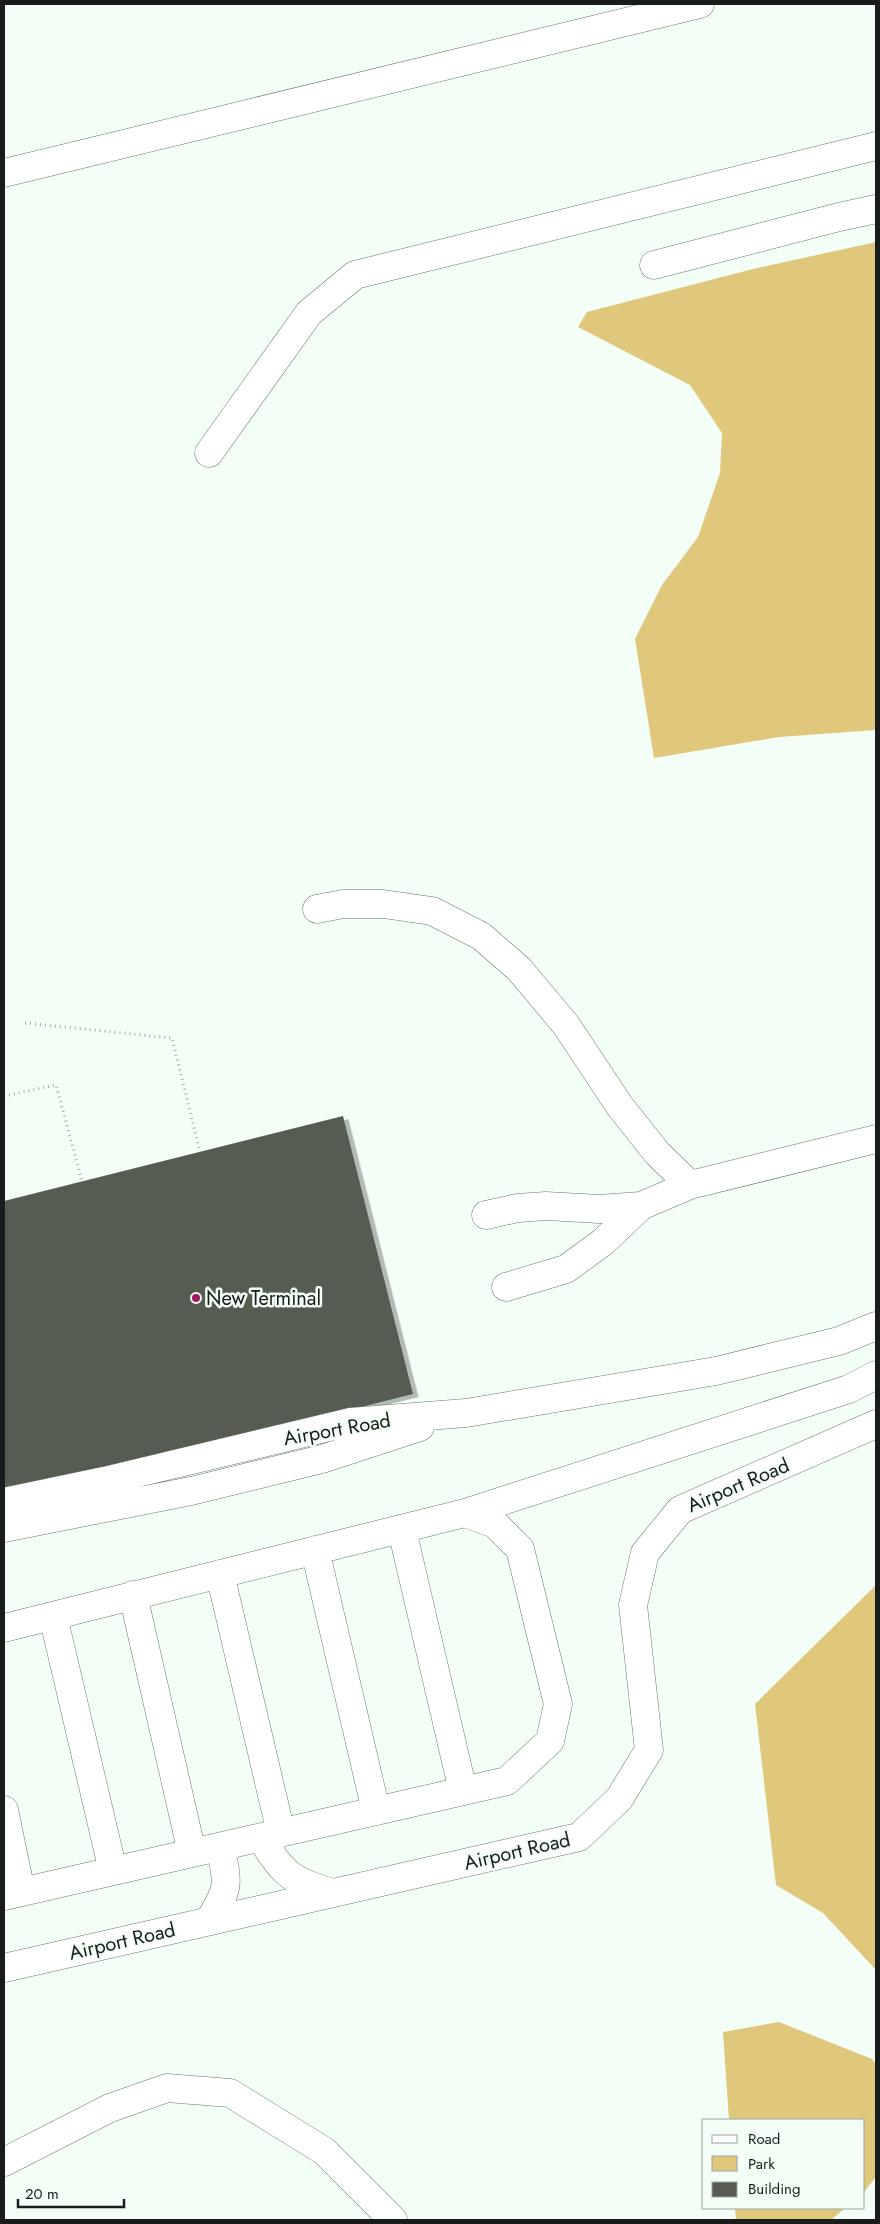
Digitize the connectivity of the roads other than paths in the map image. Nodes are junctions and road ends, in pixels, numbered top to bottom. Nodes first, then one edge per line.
1 (700, 4) edge
2 (876, 146) edge
3 (4, 173) edge
4 (876, 209) edge
5 (654, 265) dead end
6 (209, 453) dead end
7 (317, 908) dead end
8 (876, 1139) edge
9 (690, 1185) junction
10 (641, 1206) junction
11 (486, 1215) dead end
12 (506, 1287) dead end
13 (876, 1326) edge
14 (876, 1375) edge
15 (466, 1413) junction
16 (876, 1424) edge
17 (4, 1502) edge
18 (465, 1513) junction
19 (4, 1528) edge
20 (402, 1530) junction
21 (315, 1550) junction
22 (220, 1574) junction
23 (133, 1596) junction
24 (53, 1616) junction
25 (4, 1628) edge
26 (463, 1791) junction
27 (4, 1810) edge
28 (376, 1811) junction
29 (271, 1835) junction
30 (220, 1846) junction
31 (192, 1853) junction
32 (113, 1871) junction
33 (391, 1880) junction
34 (12, 1894) edge
35 (162, 1932) junction
36 (4, 1968) edge
37 (4, 2162) edge
38 (393, 2220) edge

1 - 3 lane
2 - 6 lane
4 - 5 lane
7 - 9 lane
8 - 9 lane
9 - 10 lane
10 - 11 lane
10 - 12 lane
13 - 15 lane, Airport Road
14 - 18 lane
15 - 17 lane, Airport Road
15 - 19 lane
16 - 33 lane, Airport Road
18 - 20 lane
18 - 26 lane
20 - 21 lane
20 - 26 lane
21 - 22 lane
21 - 28 lane
22 - 23 lane
22 - 29 lane
23 - 24 lane
23 - 31 lane
24 - 25 lane
24 - 32 lane
26 - 28 lane
27 - 34 lane
28 - 29 lane
29 - 30 lane
29 - 33 lane
30 - 31 lane
30 - 35 lane
31 - 32 lane
32 - 34 lane
33 - 35 lane, Airport Road
35 - 36 lane, Airport Road
37 - 38 lane

